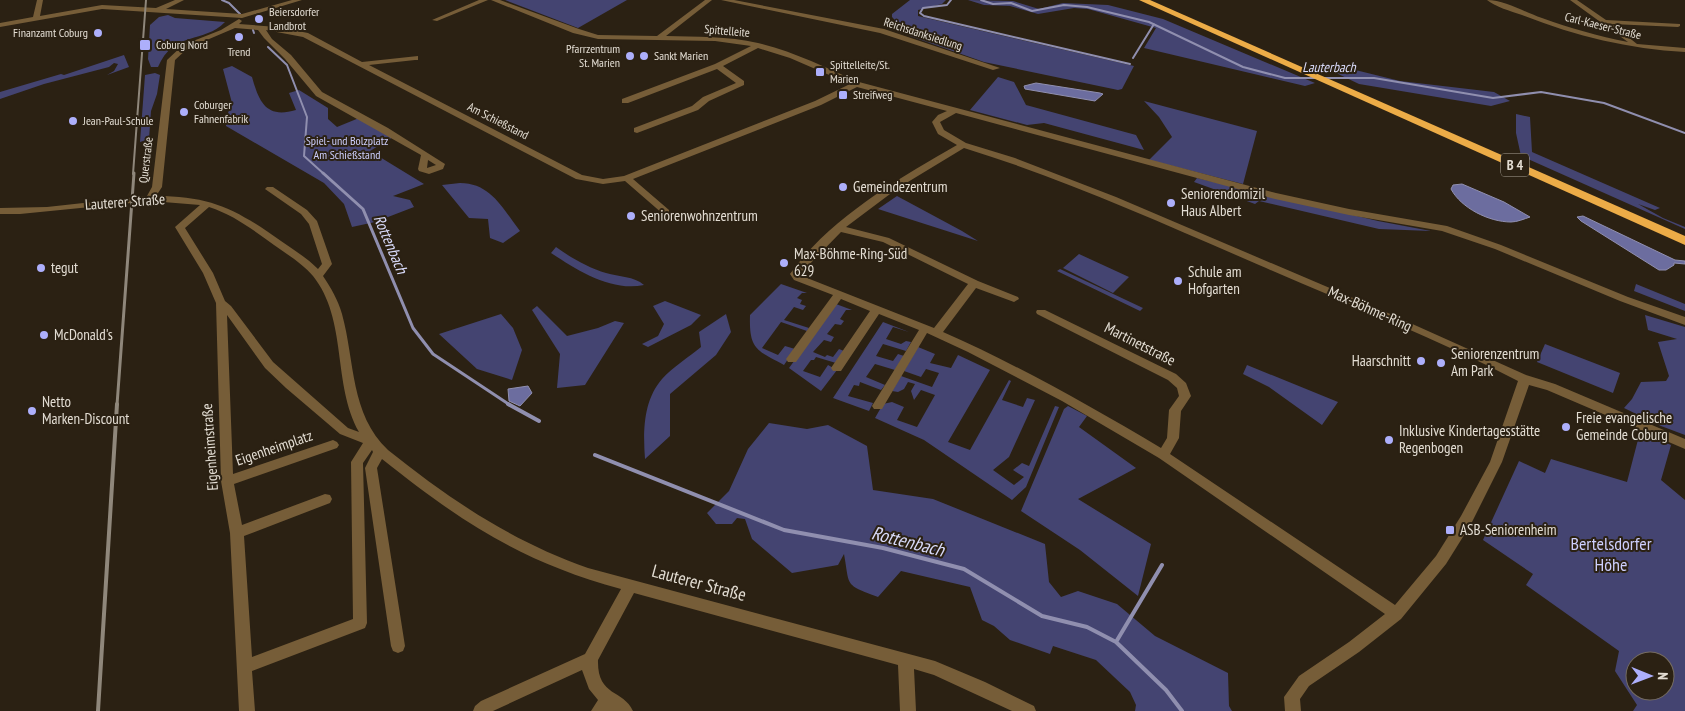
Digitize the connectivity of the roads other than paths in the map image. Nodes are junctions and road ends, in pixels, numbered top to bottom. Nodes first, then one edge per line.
1 (40, 0) edge
2 (182, 0) edge
3 (298, 0) edge
4 (485, 0) edge
5 (494, 0) edge
6 (709, 0) edge
7 (724, 0) edge
8 (1136, 0) edge
9 (1143, 0) edge
10 (1490, 0) edge
11 (1573, 0) edge
12 (287, 1) edge
13 (1158, 2) edge
14 (157, 10) junction
15 (242, 16) junction
16 (36, 18) junction
17 (435, 20) dead end
18 (1604, 22) junction
19 (0, 25) edge
20 (1678, 25) dead end
21 (234, 26) junction
22 (261, 28) junction
23 (657, 39) junction
24 (757, 45) junction
25 (1640, 47) junction
26 (1685, 50) edge
27 (415, 58) dead end
28 (362, 64) junction
29 (718, 66) junction
30 (996, 68) dead end
31 (856, 84) junction
32 (1352, 89) junction
33 (625, 101) dead end
34 (954, 111) junction
35 (637, 130) dead end
36 (963, 145) junction
37 (425, 155) dead end
38 (627, 178) junction
39 (270, 189) dead end
40 (150, 198) junction
41 (207, 204) junction
42 (0, 211) edge
43 (666, 212) dead end
44 (838, 228) junction
45 (1685, 233) edge
46 (1685, 241) edge
47 (318, 276) junction
48 (974, 283) junction
49 (839, 294) junction
50 (1014, 299) dead end
51 (221, 303) junction
52 (877, 310) junction
53 (1041, 312) dead end
54 (1685, 321) edge
55 (931, 330) junction
56 (792, 359) dead end
57 (837, 368) dead end
58 (1524, 381) junction
59 (878, 406) dead end
60 (1679, 441) edge
61 (333, 445) dead end
62 (376, 446) junction
63 (1163, 455) junction
64 (226, 481) junction
65 (325, 499) dead end
66 (236, 533) junction
67 (630, 586) junction
68 (1396, 614) junction
69 (398, 646) dead end
70 (590, 659) junction
71 (906, 661) junction
72 (245, 667) junction
73 (609, 699) junction
74 (247, 711) edge
75 (481, 711) edge
76 (599, 711) edge
77 (626, 711) edge
78 (908, 711) edge
79 (1028, 711) edge
80 (1293, 711) edge

1 - 16 street
2 - 14 street
3 - 12 street
4 - 17 street
5 - 23 street, Spittelleite
6 - 23 street
7 - 30 street, Reichsdanksiedlung
8 - 13 highway
9 - 13 highway, B 4
10 - 25 street, Carl-Kaeser-Straße
11 - 18 street
12 - 15 street
13 - 32 highway, B 4
13 - 32 highway, B 4
14 - 15 street
14 - 16 street
15 - 21 street, Querstraße
16 - 19 street
18 - 20 street
18 - 25 street
21 - 22 street, Am Schießstand
21 - 40 street, Querstraße
22 - 28 street, Am Schießstand
22 - 37 street
23 - 24 street, Spittelleite
24 - 29 street
24 - 31 street, Spittelleite
25 - 26 street, Carl-Kaeser-Straße
27 - 28 street
28 - 38 street, Am Schießstand
29 - 33 street
29 - 35 street
31 - 34 street, Spittelleite
31 - 38 street, Am Schießstand
32 - 45 highway, B 4
32 - 46 highway, B 4
34 - 36 street, Max-Böhme-Ring
34 - 54 street, Spittelleite
36 - 44 street
36 - 58 street, Max-Böhme-Ring
38 - 43 street
39 - 47 street
40 - 41 street, Lauterer Straße
40 - 42 street, Lauterer Straße
41 - 47 street, Lauterer Straße
41 - 51 street, Eigenheimstraße
44 - 48 street
44 - 49 street
47 - 62 street, Lauterer Straße
48 - 50 street
48 - 55 street
49 - 52 street
49 - 56 street
51 - 62 street
51 - 64 street, Eigenheimstraße
52 - 55 street
52 - 57 street
53 - 63 street, Martinetstraße
55 - 59 street
55 - 63 street
58 - 60 street
58 - 68 street
61 - 64 street, Eigenheimplatz
62 - 67 street, Lauterer Straße
62 - 69 street
62 - 72 street
63 - 68 street
64 - 66 street, Eigenheimstraße
65 - 66 street
66 - 72 street, Eigenheimstraße
67 - 70 street
67 - 71 street, Lauterer Straße
68 - 80 street
70 - 73 street
70 - 75 street
71 - 78 street
71 - 79 street, Lauterer Straße
72 - 74 street, Eigenheimstraße
73 - 76 street
73 - 77 street

